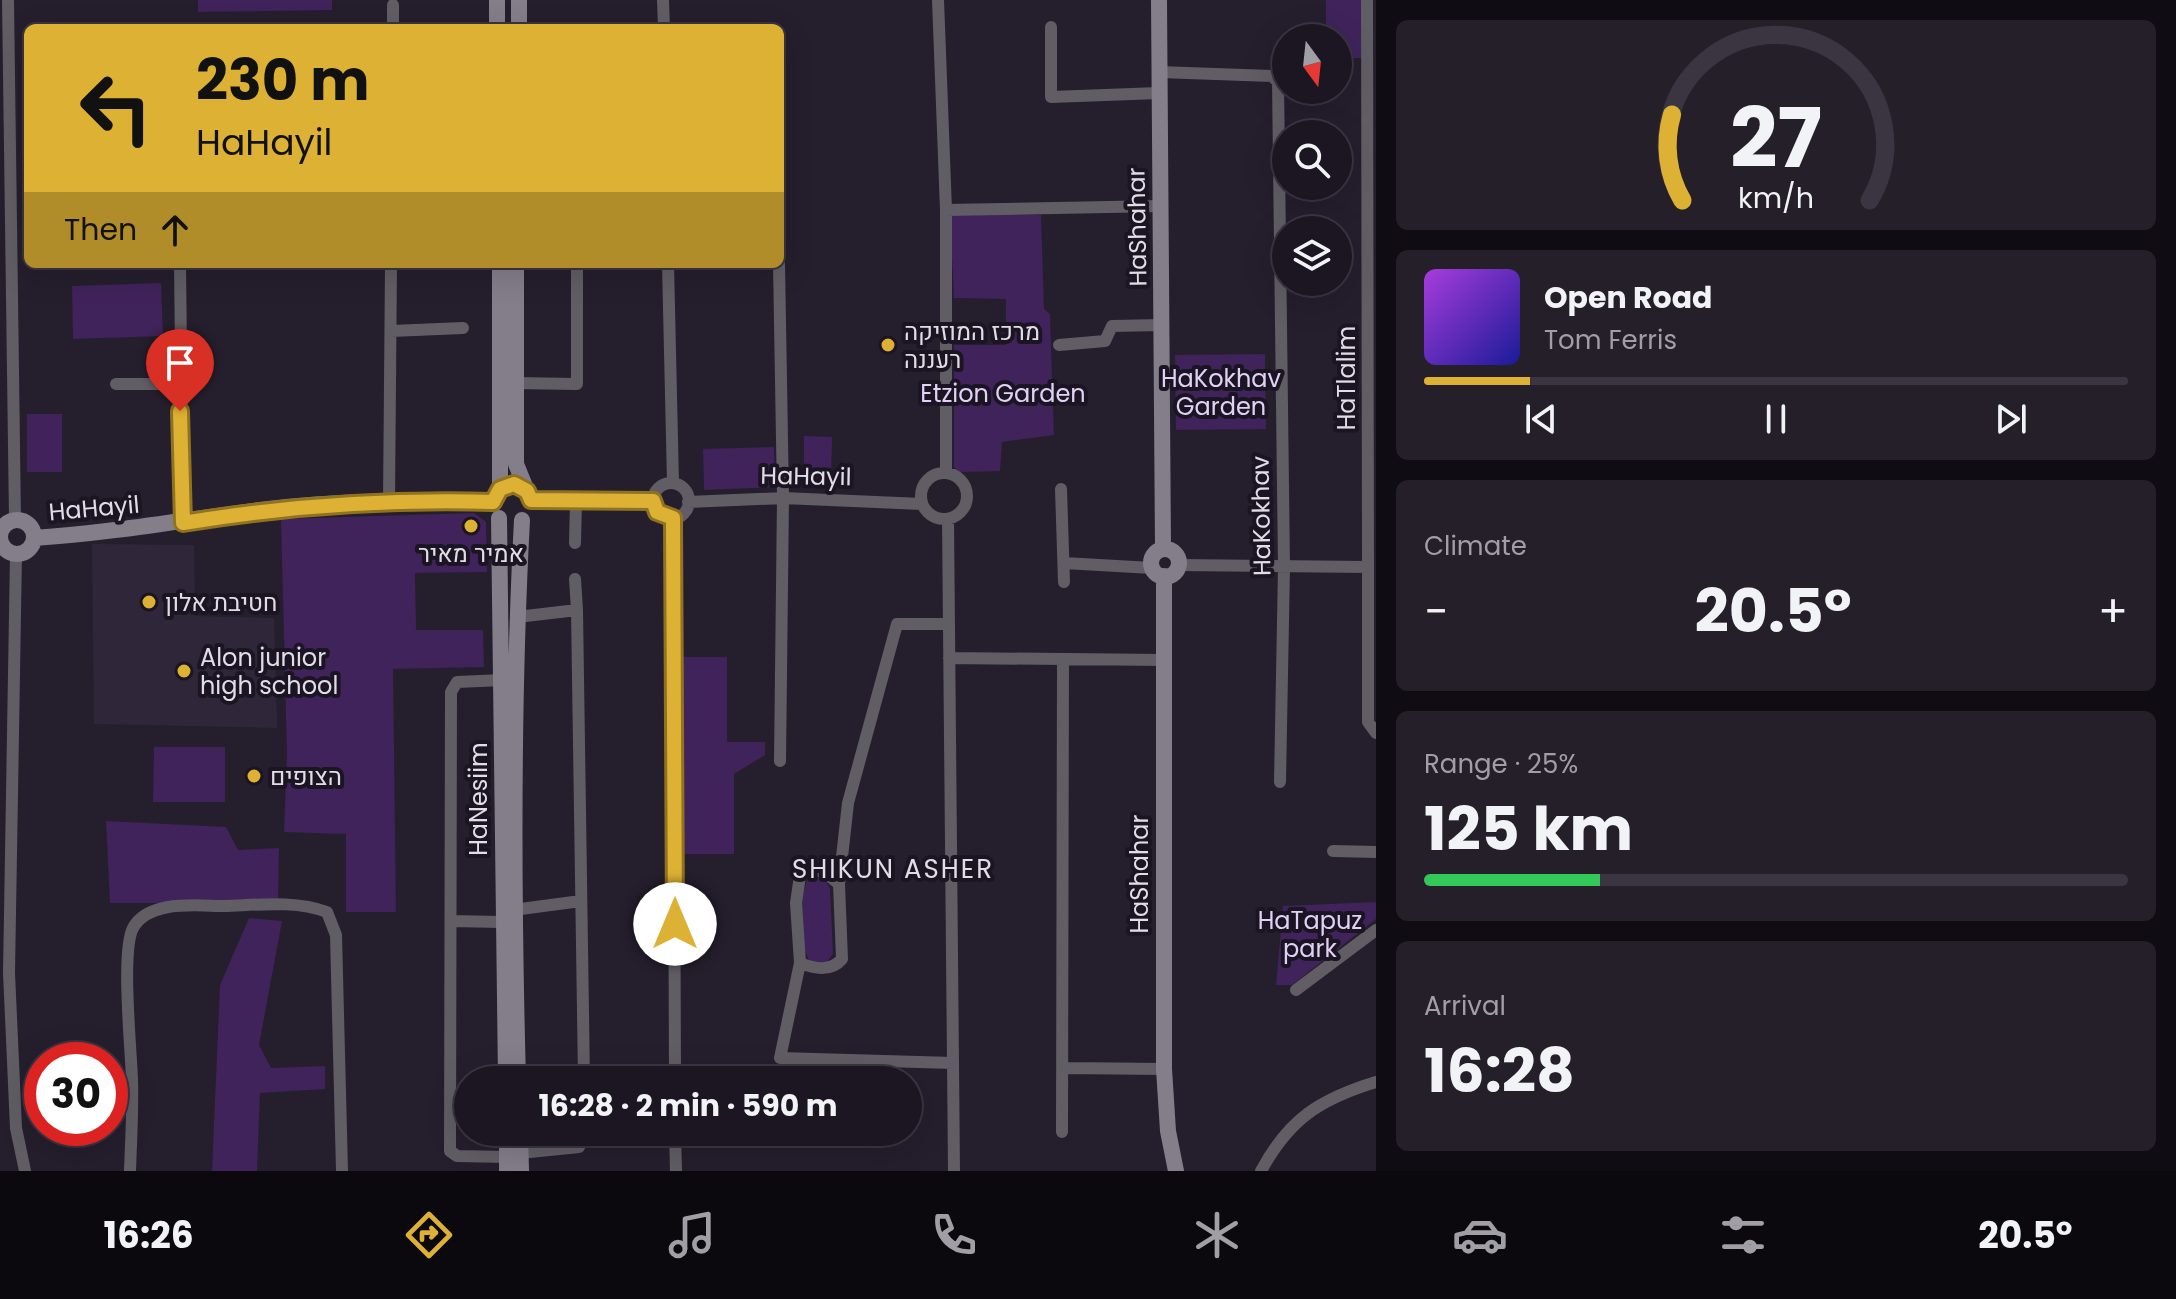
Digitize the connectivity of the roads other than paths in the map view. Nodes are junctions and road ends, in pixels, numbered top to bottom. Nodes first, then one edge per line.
1 (8, 0) edge
2 (497, 0) edge
3 (519, 0) edge
4 (663, 0) edge
5 (938, 0) edge
6 (1159, 0) edge
7 (1367, 0) edge
8 (393, 5) dead end
9 (393, 24) edge
10 (497, 24) edge
11 (519, 24) edge
12 (664, 24) edge
13 (1051, 27) dead end
14 (1159, 72) junction
15 (1159, 93) junction
16 (5, 205) edge
17 (1161, 206) junction
18 (946, 210) junction
19 (180, 268) edge
20 (391, 268) edge
21 (500, 268) edge
22 (516, 268) edge
23 (577, 268) edge
24 (668, 268) edge
25 (779, 268) edge
26 (1162, 325) junction
27 (463, 328) dead end
28 (391, 331) junction
29 (1059, 345) dead end
30 (514, 383) junction
31 (116, 384) dead end
32 (180, 384) junction
33 (1372, 392) edge
34 (946, 472) junction
35 (673, 483) junction
36 (1061, 489) dead end
37 (496, 496) junction
38 (529, 496) junction
39 (783, 498) junction
40 (576, 501) junction
41 (653, 501) junction
42 (389, 502) junction
43 (688, 502) junction
44 (922, 504) junction
45 (499, 518) junction
46 (673, 518) junction
47 (948, 519) junction
48 (15, 520) junction
49 (522, 520) junction
50 (183, 523) junction
51 (0, 535) edge
52 (34, 538) junction
53 (575, 543) dead end
54 (1163, 549) junction
55 (16, 554) junction
56 (1064, 563) junction
57 (1178, 565) junction
58 (1284, 567) junction
59 (1368, 567) junction
60 (1158, 572) junction
61 (575, 579) dead end
62 (1064, 582) dead end
63 (577, 610) junction
64 (517, 617) junction
65 (949, 624) junction
66 (949, 658) junction
67 (1063, 659) junction
68 (1164, 660) junction
69 (503, 680) junction
70 (1376, 733) edge
71 (780, 761) dead end
72 (1280, 782) dead end
73 (1333, 851) dead end
74 (1376, 852) edge
75 (839, 884) junction
76 (581, 901) junction
77 (508, 916) junction
78 (451, 921) junction
79 (1376, 930) edge
80 (800, 963) junction
81 (1296, 990) dead end
82 (5, 1003) edge
83 (953, 1063) junction
84 (506, 1066) edge
85 (517, 1066) edge
86 (584, 1066) edge
87 (675, 1066) edge
88 (1065, 1068) junction
89 (1164, 1069) junction
90 (1376, 1082) edge
91 (1062, 1132) dead end
92 (579, 1146) edge
93 (675, 1146) edge
94 (512, 1160) edge
95 (25, 1171) edge
96 (130, 1171) edge
97 (342, 1171) edge
98 (521, 1171) edge
99 (676, 1171) edge
100 (954, 1171) edge
101 (1176, 1171) edge
102 (1261, 1171) edge

1 - 16 street
2 - 10 street
3 - 11 street
4 - 12 street
5 - 18 street
6 - 14 street, HaShahar
7 - 33 street, HaTlalim
8 - 9 street
13 - 15 street
14 - 15 street, HaShahar
14 - 58 street, HaKokhav
15 - 17 street, HaShahar
16 - 48 street
17 - 18 street
17 - 26 street, HaShahar
18 - 34 street
19 - 32 street
20 - 28 street
21 - 37 street
22 - 30 street
23 - 30 street
24 - 35 street
25 - 39 street
26 - 29 street
26 - 54 street, HaShahar
27 - 28 street
28 - 42 street
30 - 38 street
31 - 32 street
32 - 50 street
33 - 59 street, HaTlalim
34 - 44 street
34 - 47 street
35 - 41 street
35 - 43 street
36 - 56 street
37 - 38 street
37 - 42 street, HaHayil
37 - 45 street
38 - 40 street
38 - 49 street
39 - 43 street, HaHayil
39 - 44 street, HaHayil
39 - 71 street
40 - 41 street
40 - 53 street
41 - 46 street
42 - 50 street, HaHayil
43 - 46 street
44 - 47 street
45 - 49 street
45 - 69 street, HaNesiim
46 - 87 street
47 - 65 street
48 - 51 street
48 - 52 street
49 - 64 street, HaNesiim
50 - 52 street, HaHayil
51 - 55 street
52 - 55 street
54 - 57 street
54 - 60 street
55 - 82 street
56 - 60 street
56 - 62 street
57 - 58 street
57 - 60 street
58 - 59 street
58 - 72 street, HaKokhav
59 - 70 street, HaTlalim
60 - 68 street, HaShahar
61 - 63 street
63 - 64 street
63 - 76 street
64 - 77 street, HaNesiim
65 - 66 street
65 - 75 street
66 - 67 street
66 - 83 street
67 - 68 street
67 - 88 street
68 - 89 street, HaShahar
69 - 77 street, HaNesiim
69 - 78 street
73 - 74 street
75 - 80 street
75 - 80 street
76 - 77 street
76 - 86 street
77 - 78 street
77 - 84 street, HaNesiim
77 - 85 street, HaNesiim
78 - 94 street
79 - 81 street
80 - 83 street
82 - 95 street
83 - 100 street
88 - 89 street
88 - 91 street
89 - 101 street, HaShahar
90 - 102 street
92 - 94 street
93 - 99 street
94 - 98 street
96 - 97 street

